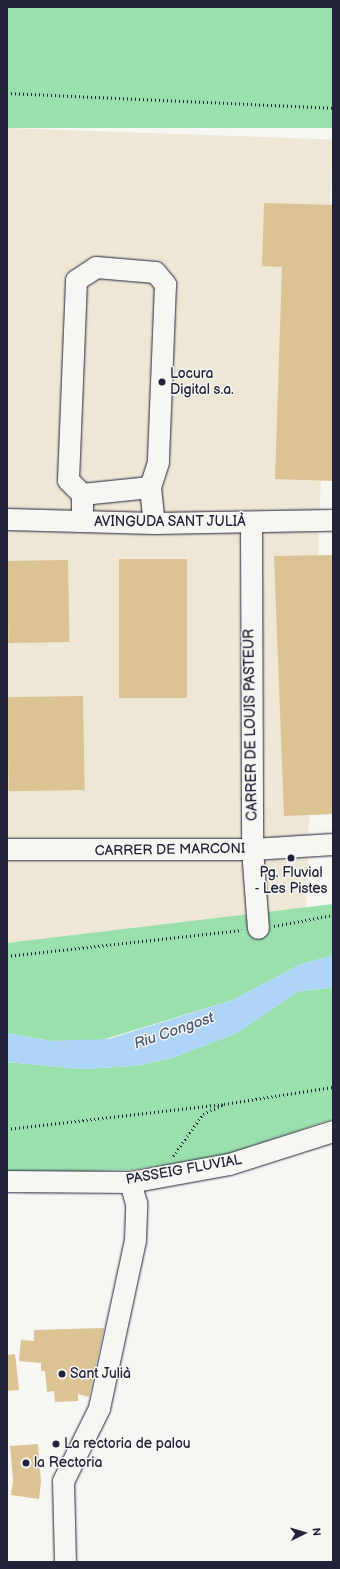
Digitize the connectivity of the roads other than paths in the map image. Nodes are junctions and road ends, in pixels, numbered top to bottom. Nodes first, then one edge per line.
1 (150, 486) junction
2 (82, 494) junction
3 (7, 519) edge
4 (333, 520) edge
5 (82, 522) junction
6 (251, 522) junction
7 (154, 523) junction
8 (333, 844) edge
9 (7, 849) edge
10 (252, 849) junction
11 (258, 928) road end
12 (333, 1131) edge
13 (7, 1181) edge
14 (130, 1182) junction
15 (66, 1562) edge

1 - 2 street
1 - 2 street
1 - 7 street
2 - 5 street
3 - 5 street, AVINGUDA SANT JULIÀ
4 - 6 street, AVINGUDA SANT JULIÀ
5 - 7 street, AVINGUDA SANT JULIÀ
6 - 7 street, AVINGUDA SANT JULIÀ
6 - 10 street, CARRER DE LOUIS PASTEUR
8 - 10 street, CARRER DE MARCONI
9 - 10 street, CARRER DE MARCONI
10 - 11 street, CARRER DE LOUIS PASTEUR
12 - 14 street, PASSEIG FLUVIAL
13 - 14 street, PASSEIG FLUVIAL
14 - 15 street

